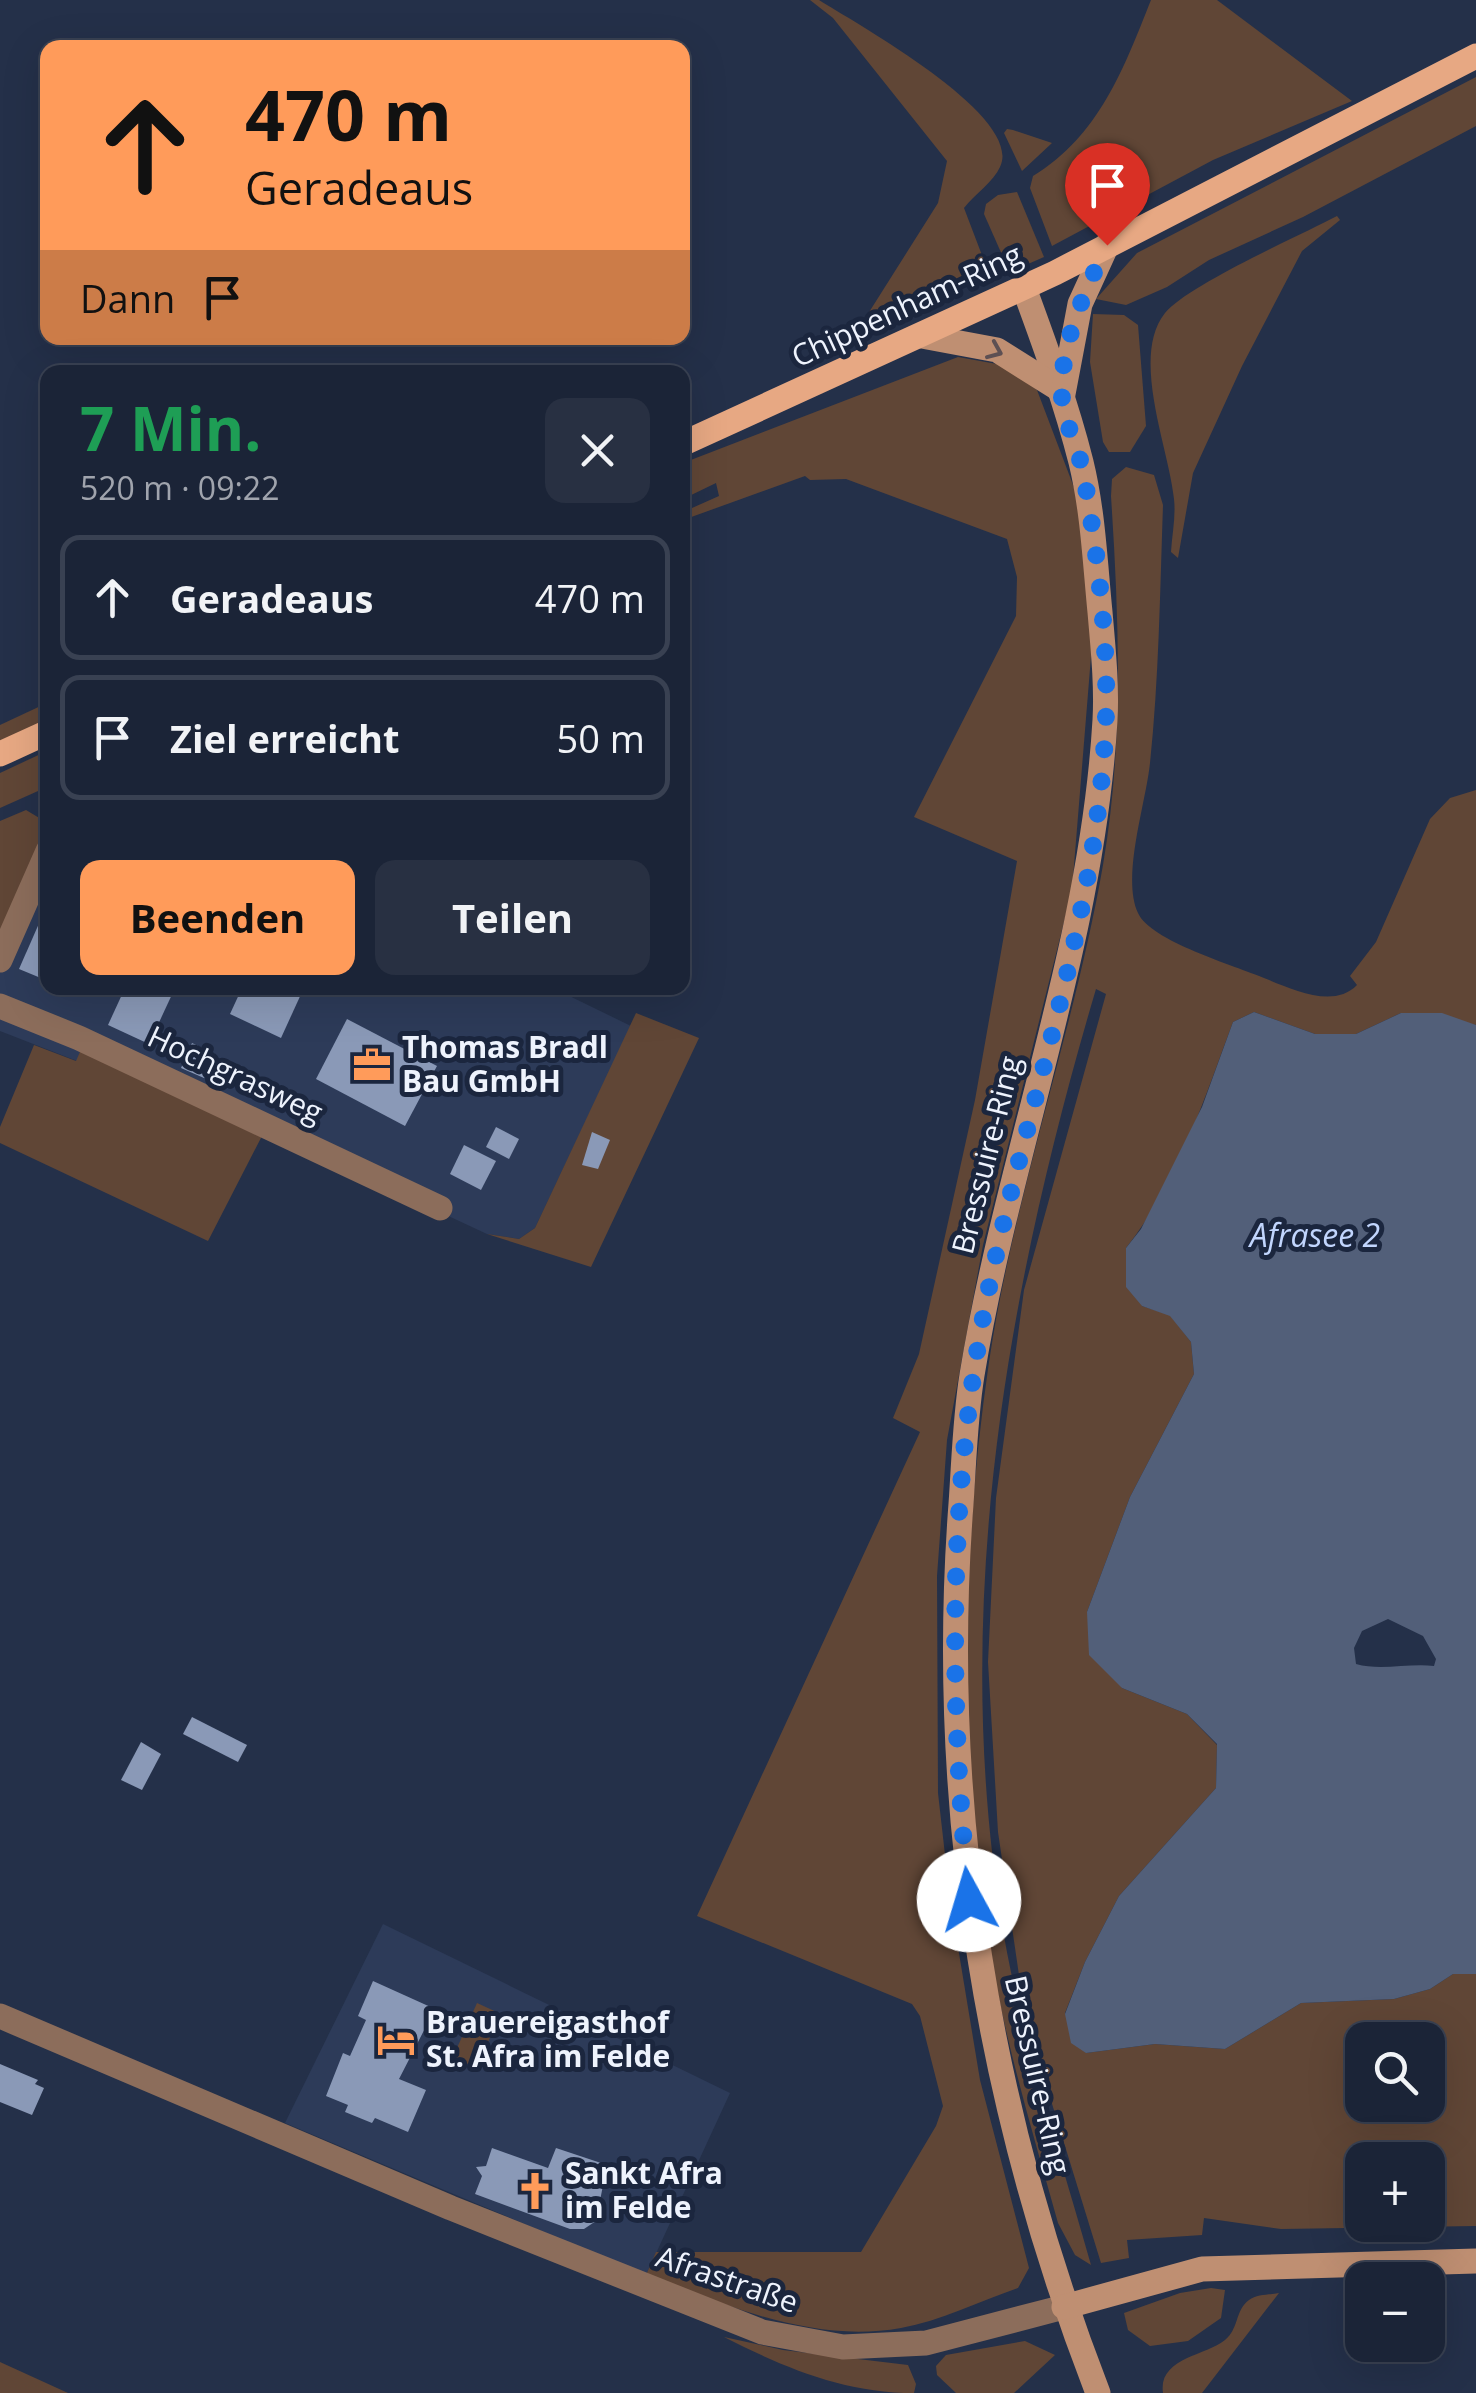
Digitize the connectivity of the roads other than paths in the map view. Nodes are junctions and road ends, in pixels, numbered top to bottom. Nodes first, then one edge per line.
1 (1476, 56) edge
2 (1107, 245) junction
3 (1024, 288) junction
4 (922, 336) junction
5 (1061, 394) junction
6 (690, 440) edge
7 (40, 736) edge
8 (0, 754) edge
9 (40, 869) edge
10 (0, 960) edge
11 (0, 1006) edge
12 (440, 1208) dead end
13 (0, 2016) edge
14 (1476, 2261) edge
15 (1064, 2306) junction
16 (1098, 2393) edge

1 - 2 main road, Chippenham-Ring
2 - 3 main road, Chippenham-Ring
2 - 5 main road
3 - 4 main road, Chippenham-Ring
3 - 5 main road, Bressuire-Ring
4 -> 5 main road
4 - 6 main road, Chippenham-Ring
5 - 15 main road, Bressuire-Ring
7 - 8 main road
9 - 10 street
11 - 12 street, Hochgrasweg
13 - 15 street, Afrastraße
14 - 15 main road, Afrastraße
15 - 16 main road, Bressuire-Ring

